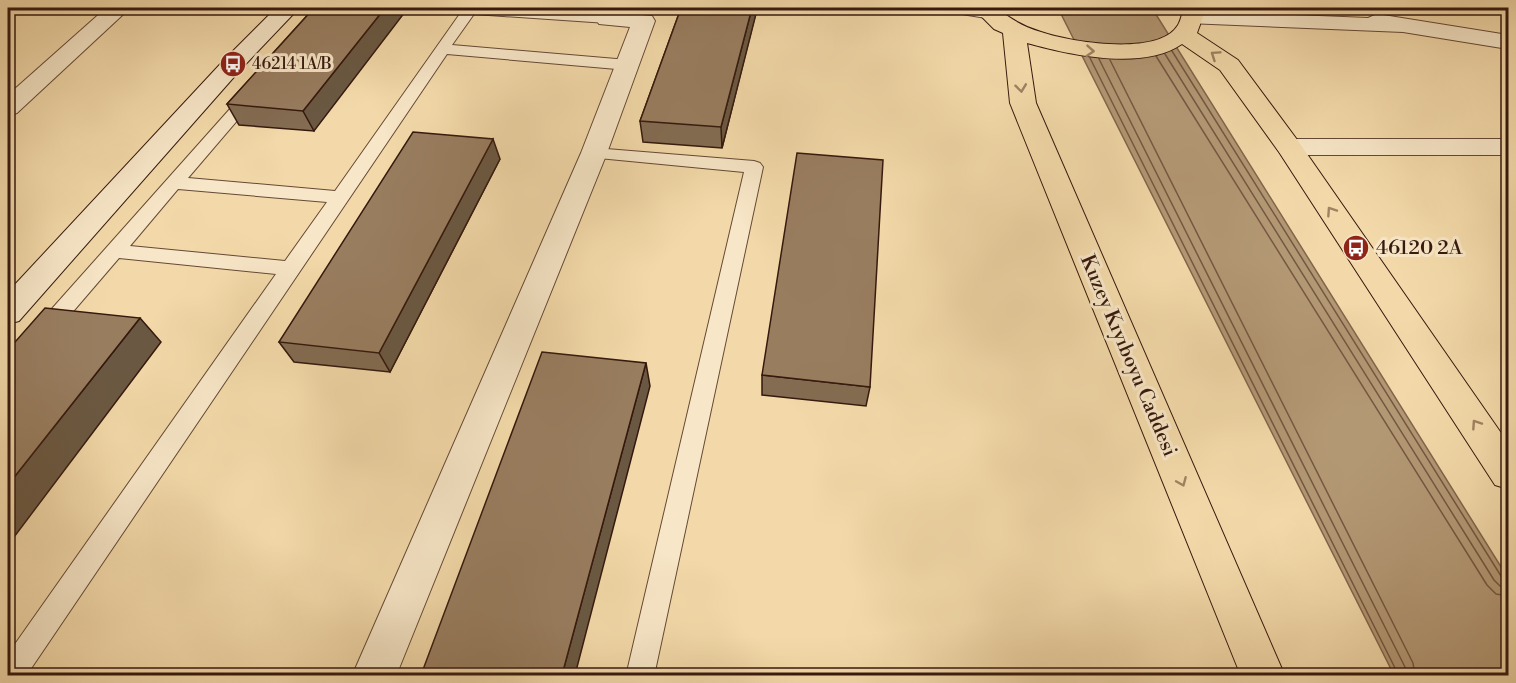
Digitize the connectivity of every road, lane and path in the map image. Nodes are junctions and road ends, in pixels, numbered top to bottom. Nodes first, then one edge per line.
1 (119, 8) edge
2 (288, 8) edge
3 (470, 8) edge
4 (964, 8) edge
5 (1309, 8) edge
6 (985, 9) edge
7 (610, 13) edge
8 (1191, 20) edge
9 (1399, 26) junction
10 (1014, 30) junction
11 (1509, 42) edge
12 (441, 49) junction
13 (628, 65) junction
14 (259, 86) edge
15 (8, 108) edge
16 (1289, 147) junction
17 (1509, 147) edge
18 (594, 153) junction
19 (175, 183) junction
20 (339, 197) junction
21 (115, 251) junction
22 (290, 268) junction
23 (8, 312) edge
24 (8, 372) edge
25 (1509, 472) edge
26 (9, 675) edge
27 (374, 675) edge
28 (640, 675) edge
29 (1263, 675) edge

1 - 15 street
2 - 23 street
3 - 7 lane
3 - 12 lane
4 - 6 street
5 - 9 street
6 - 10 main road
7 - 13 street
8 - 9 street
10 -> 8 main road
16 -> 8 main road
9 - 11 street
10 -> 29 main road, Kuzey Kıyıboyu Caddesi
12 - 13 lane
12 - 20 lane
13 - 18 street
14 - 19 lane
16 - 17 street
25 -> 16 main road
18 - 27 street
18 - 28 lane
19 - 20 lane
19 - 21 lane
20 - 22 lane
21 - 22 lane
21 - 24 lane
22 - 26 lane

